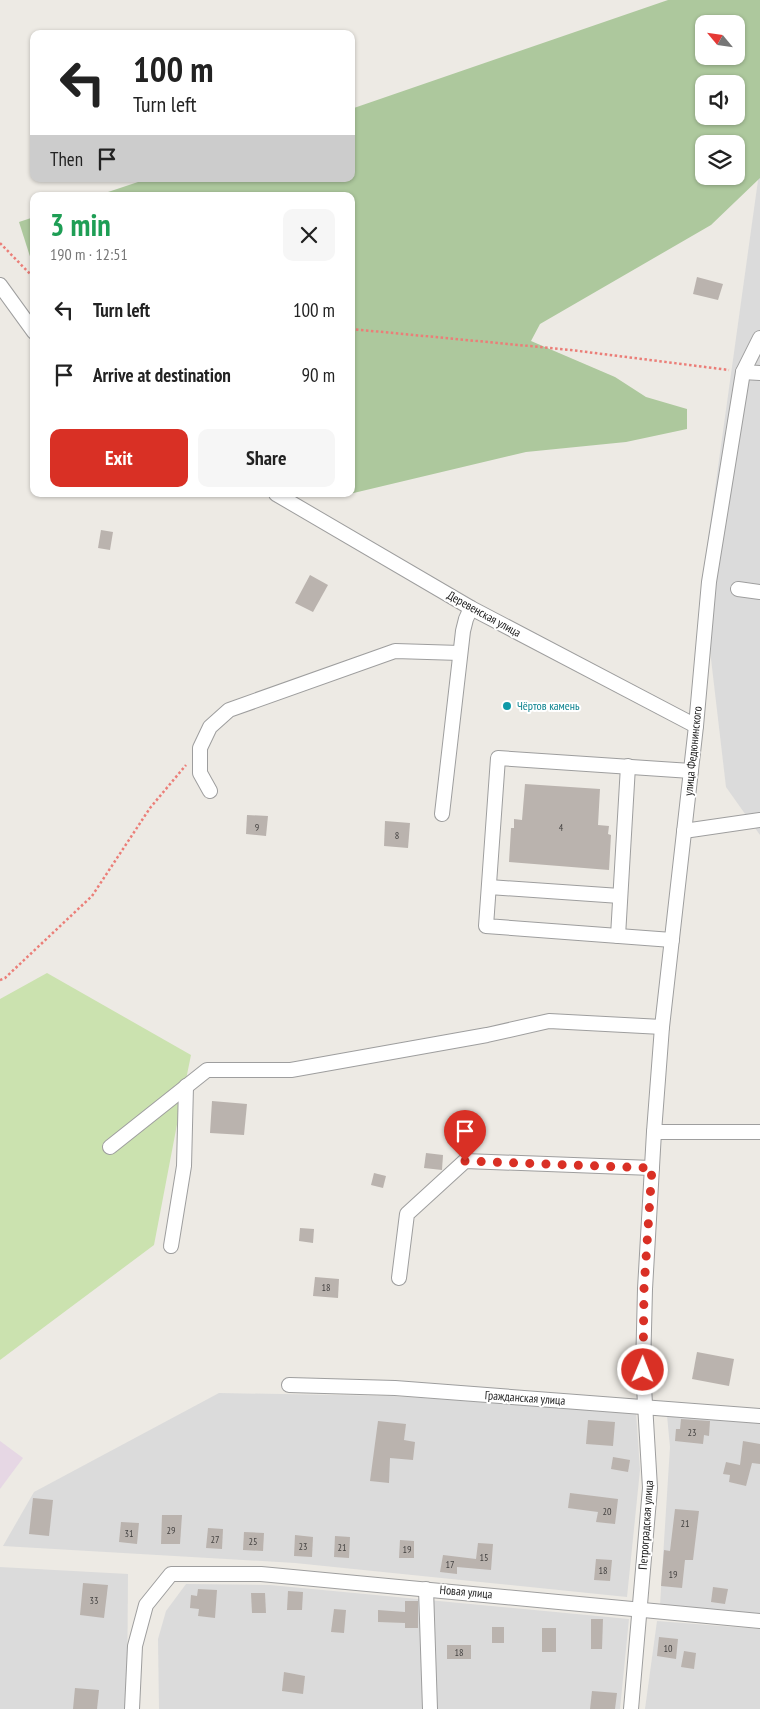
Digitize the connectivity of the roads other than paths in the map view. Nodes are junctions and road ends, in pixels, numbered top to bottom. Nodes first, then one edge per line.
1 (0, 285) edge
2 (30, 326) edge
3 (760, 338) edge
4 (743, 372) junction
5 (760, 373) edge
6 (281, 497) edge
7 (738, 589) dead end
8 (760, 592) edge
9 (471, 608) junction
10 (460, 653) junction
11 (696, 726) junction
12 (628, 766) junction
13 (691, 771) junction
14 (210, 791) dead end
15 (442, 814) dead end
16 (760, 820) edge
17 (684, 831) junction
18 (489, 887) junction
19 (620, 896) junction
20 (618, 936) junction
21 (672, 940) junction
22 (662, 1027) junction
23 (186, 1086) junction
24 (654, 1132) junction
25 (760, 1132) edge
26 (110, 1147) dead end
27 (652, 1168) junction
28 (171, 1246) dead end
29 (399, 1278) dead end
30 (289, 1385) dead end
31 (645, 1407) junction
32 (760, 1416) edge
33 (426, 1589) junction
34 (640, 1608) junction
35 (760, 1621) edge
36 (132, 1709) edge
37 (430, 1709) edge
38 (631, 1709) edge

1 - 2 street
3 - 4 street, улица Федюнинского
4 - 5 street
4 - 11 street, улица Федюнинского
6 - 9 street, Деревенская улица
7 - 8 street
9 - 10 street
9 - 11 street, Деревенская улица
10 - 14 street
10 - 15 street
11 - 13 street, улица Федюнинского
12 - 13 street
12 - 18 street
12 - 19 street
13 - 17 street, улица Федюнинского
16 - 17 street
17 - 21 street, улица Федюнинского
18 - 19 street
18 - 20 street
19 - 20 street
20 - 21 street
21 - 22 street, улица Федюнинского
22 - 23 street
22 - 24 street, улица Федюнинского
23 - 26 street
23 - 28 street
24 - 25 street
24 - 27 street, Петроградская улица
27 - 29 street
27 - 31 street, Петроградская улица
30 - 31 street, Гражданская улица
31 - 32 street, Гражданская улица
31 - 34 street, Петроградская улица
33 - 34 street, Новая улица
33 - 36 street, Новая улица
33 - 37 street
34 - 35 street, Новая улица
34 - 38 street, Петроградская улица

